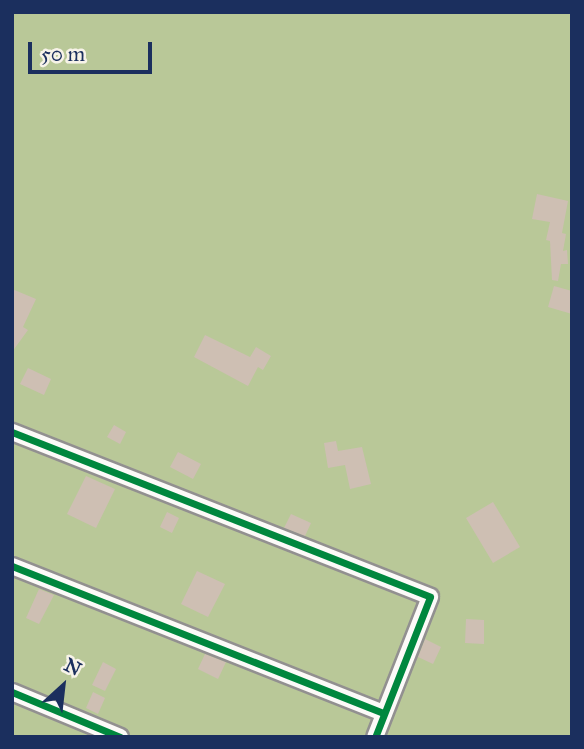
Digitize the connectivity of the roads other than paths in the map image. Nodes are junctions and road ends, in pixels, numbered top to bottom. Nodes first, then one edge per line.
1 (12, 432) edge
2 (12, 566) edge
3 (12, 692) edge
4 (384, 713) junction
5 (120, 737) edge
6 (375, 737) edge

1 - 4 street
2 - 4 street
3 - 5 street
4 - 6 street

